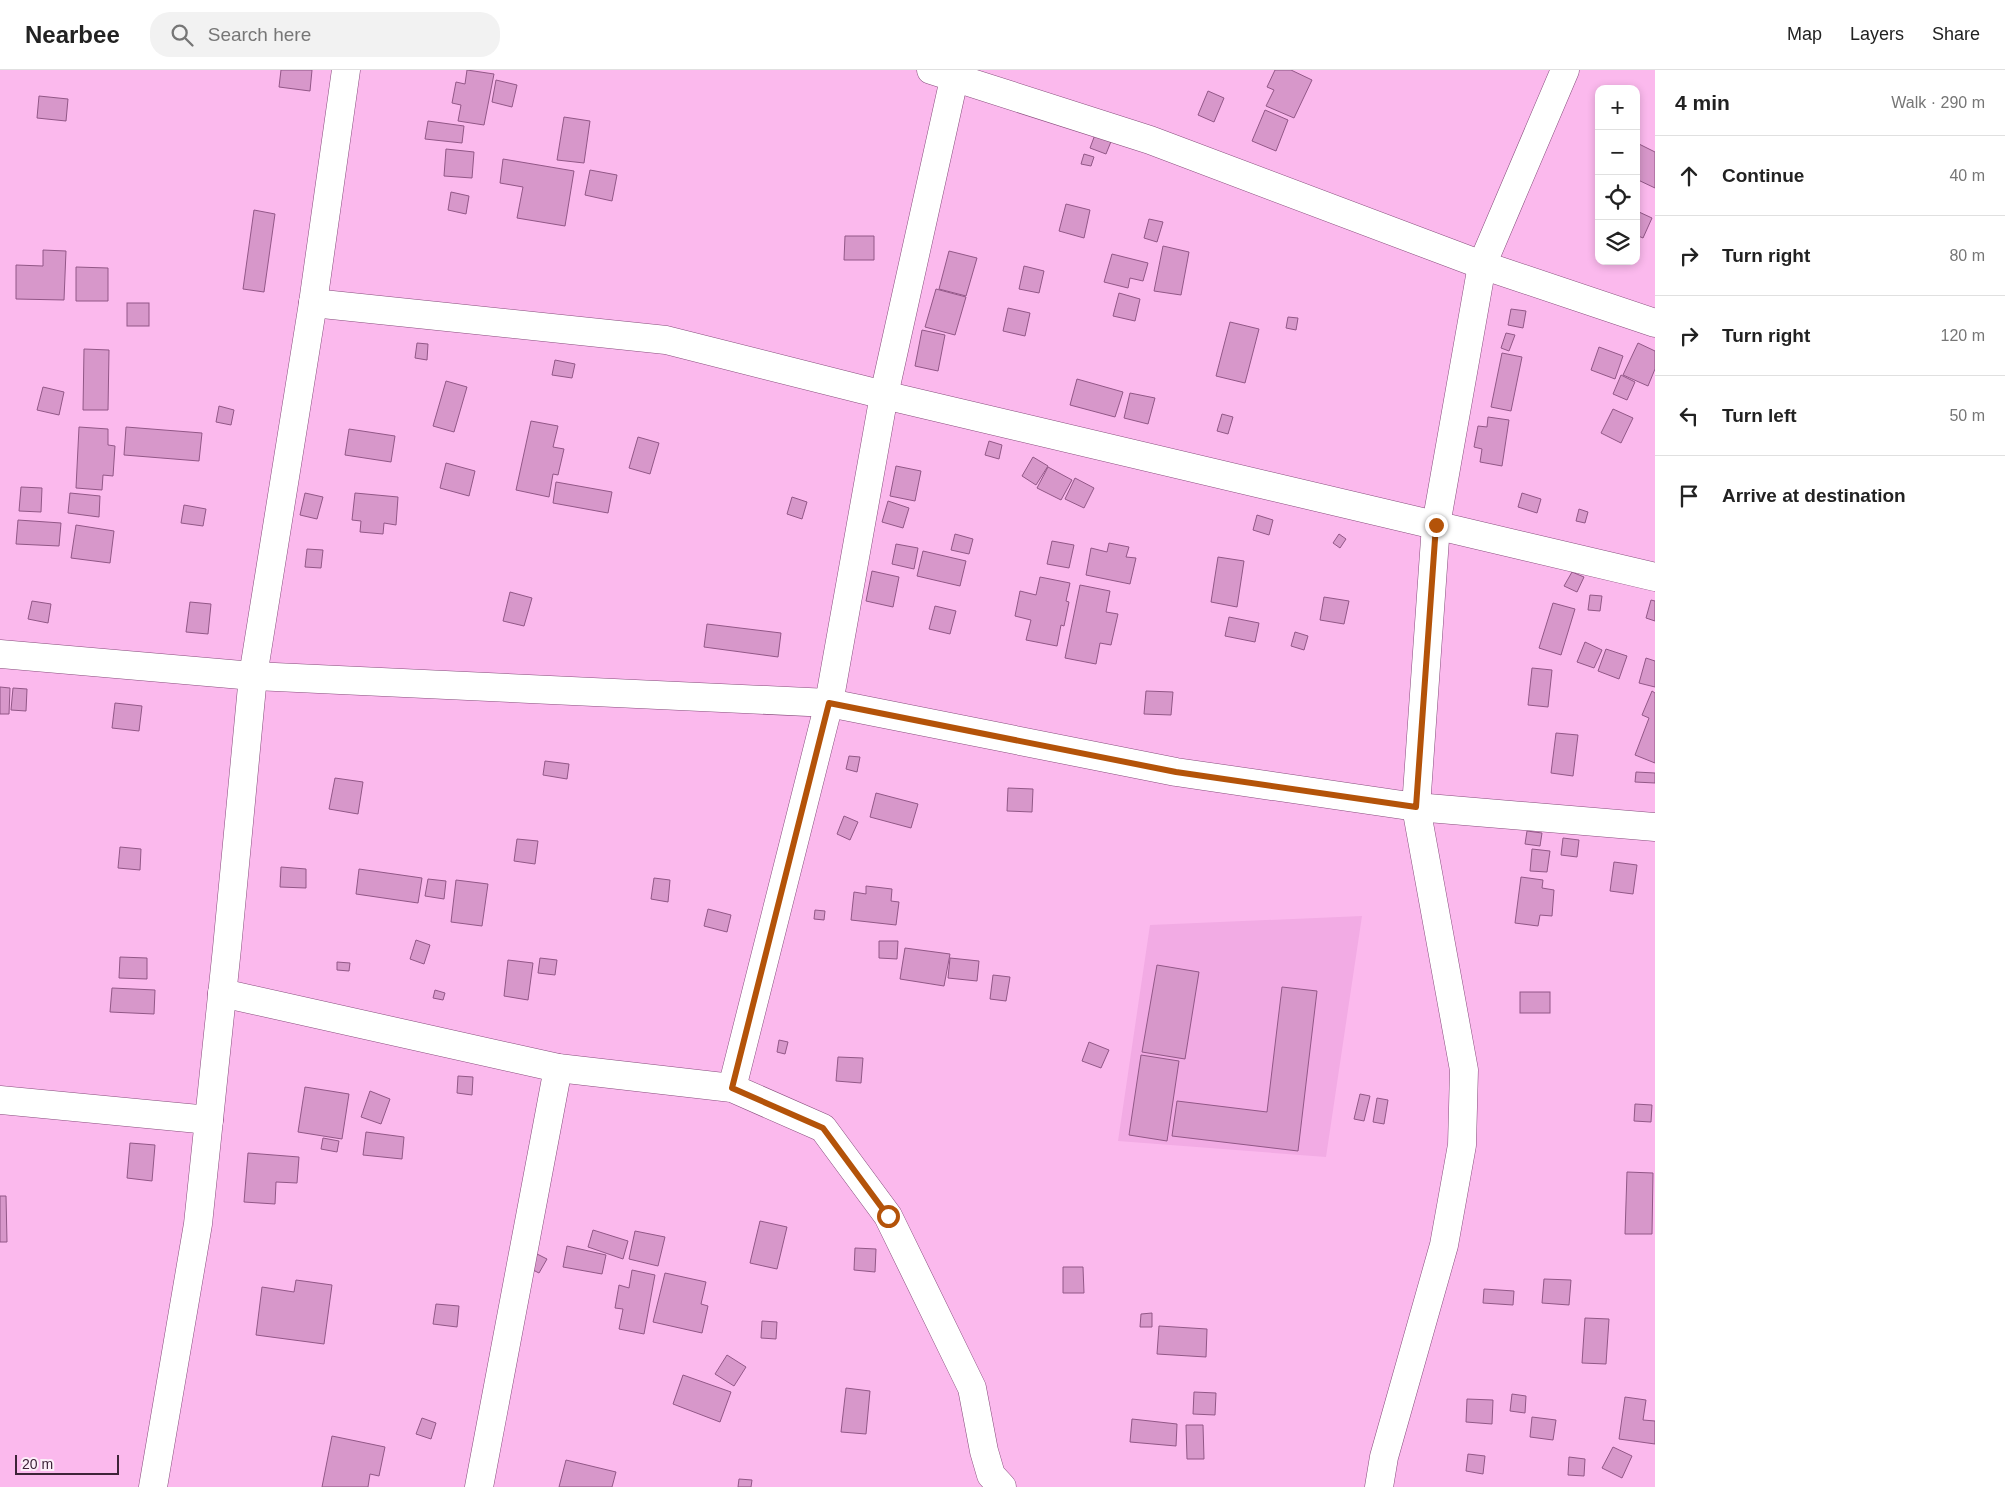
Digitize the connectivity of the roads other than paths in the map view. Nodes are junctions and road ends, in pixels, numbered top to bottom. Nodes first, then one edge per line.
1 (346, 70) edge
2 (1565, 70) edge
3 (948, 72) edge
4 (1482, 265) junction
5 (313, 303) junction
6 (1655, 323) edge
7 (884, 395) junction
8 (1436, 525) junction
9 (1655, 577) edge
10 (0, 654) edge
11 (253, 676) junction
12 (829, 703) junction
13 (1416, 807) junction
14 (1655, 827) edge
15 (222, 993) junction
16 (558, 1068) junction
17 (732, 1088) junction
18 (0, 1100) edge
19 (209, 1120) junction
20 (153, 1487) edge
21 (479, 1487) edge
22 (1002, 1487) edge
23 (1379, 1487) edge

1 - 5 street
2 - 4 street
3 - 4 street
3 - 7 street
4 - 6 street
4 - 8 street
5 - 7 street
5 - 11 street
7 - 8 street
7 - 12 street
8 - 9 street
8 - 13 street
10 - 11 street
11 - 12 street
11 - 15 street
12 - 13 street
12 - 17 street
13 - 14 street
13 - 23 street
15 - 16 street
15 - 19 street
16 - 17 street
16 - 21 street
17 - 22 street
18 - 19 street
19 - 20 street

